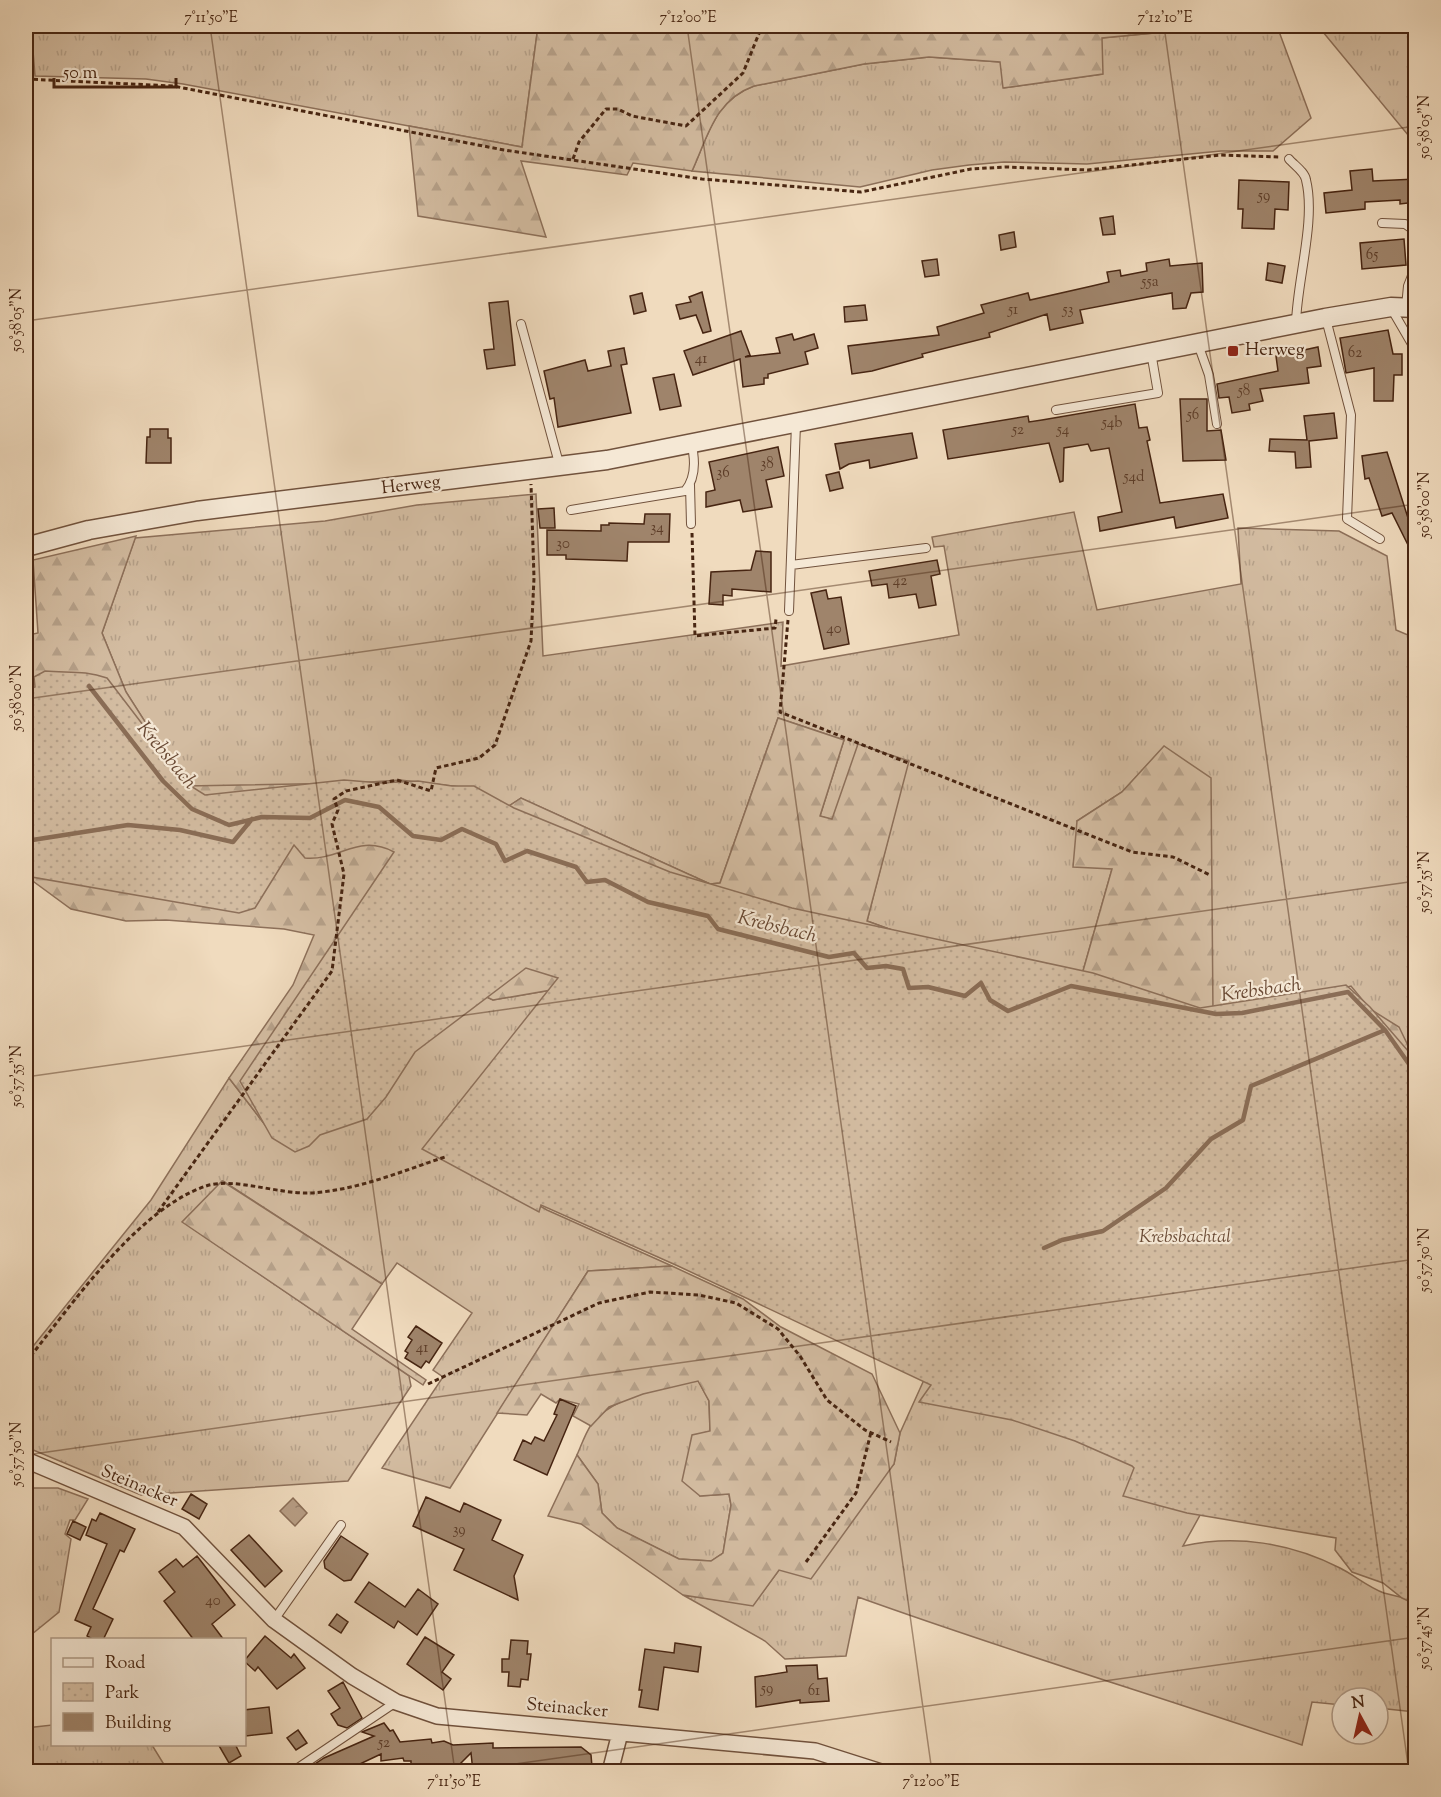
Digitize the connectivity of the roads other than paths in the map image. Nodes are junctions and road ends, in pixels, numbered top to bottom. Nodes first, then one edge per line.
1 (1289, 159) road end
2 (1382, 223) dead end
3 (1404, 308) edge
4 (1325, 318) junction
5 (521, 324) dead end
6 (1296, 324) junction
7 (1198, 342) junction
8 (1151, 351) junction
9 (1416, 351) edge
10 (1056, 410) dead end
11 (796, 422) junction
12 (1217, 424) dead end
13 (691, 442) junction
14 (560, 468) junction
15 (690, 485) junction
16 (571, 510) dead end
17 (691, 524) road end
18 (1380, 539) dead end
19 (26, 547) edge
20 (926, 548) dead end
21 (791, 565) junction
22 (789, 611) road end
23 (26, 1460) edge
24 (341, 1525) dead end
25 (274, 1620) junction
26 (396, 1702) junction
27 (620, 1733) junction
28 (292, 1772) edge
29 (610, 1772) edge
30 (881, 1772) edge

1 - 6 lane
2 - 3 lane
3 - 4 street, Herweg
3 - 9 lane
4 - 6 street, Herweg
4 - 18 lane
5 - 14 lane
6 - 7 street, Herweg
7 - 8 street, Herweg
7 - 12 lane
8 - 10 lane
8 - 11 street, Herweg
11 - 13 street, Herweg
11 - 21 lane
13 - 14 street, Herweg
13 - 15 lane
14 - 19 street, Herweg
15 - 16 lane
15 - 17 lane
20 - 21 lane
21 - 22 lane
23 - 25 street, Steinacker
24 - 25 lane
25 - 26 street, Steinacker
26 - 27 street, Steinacker
26 - 28 lane
27 - 29 street
27 - 30 street, Steinacker

